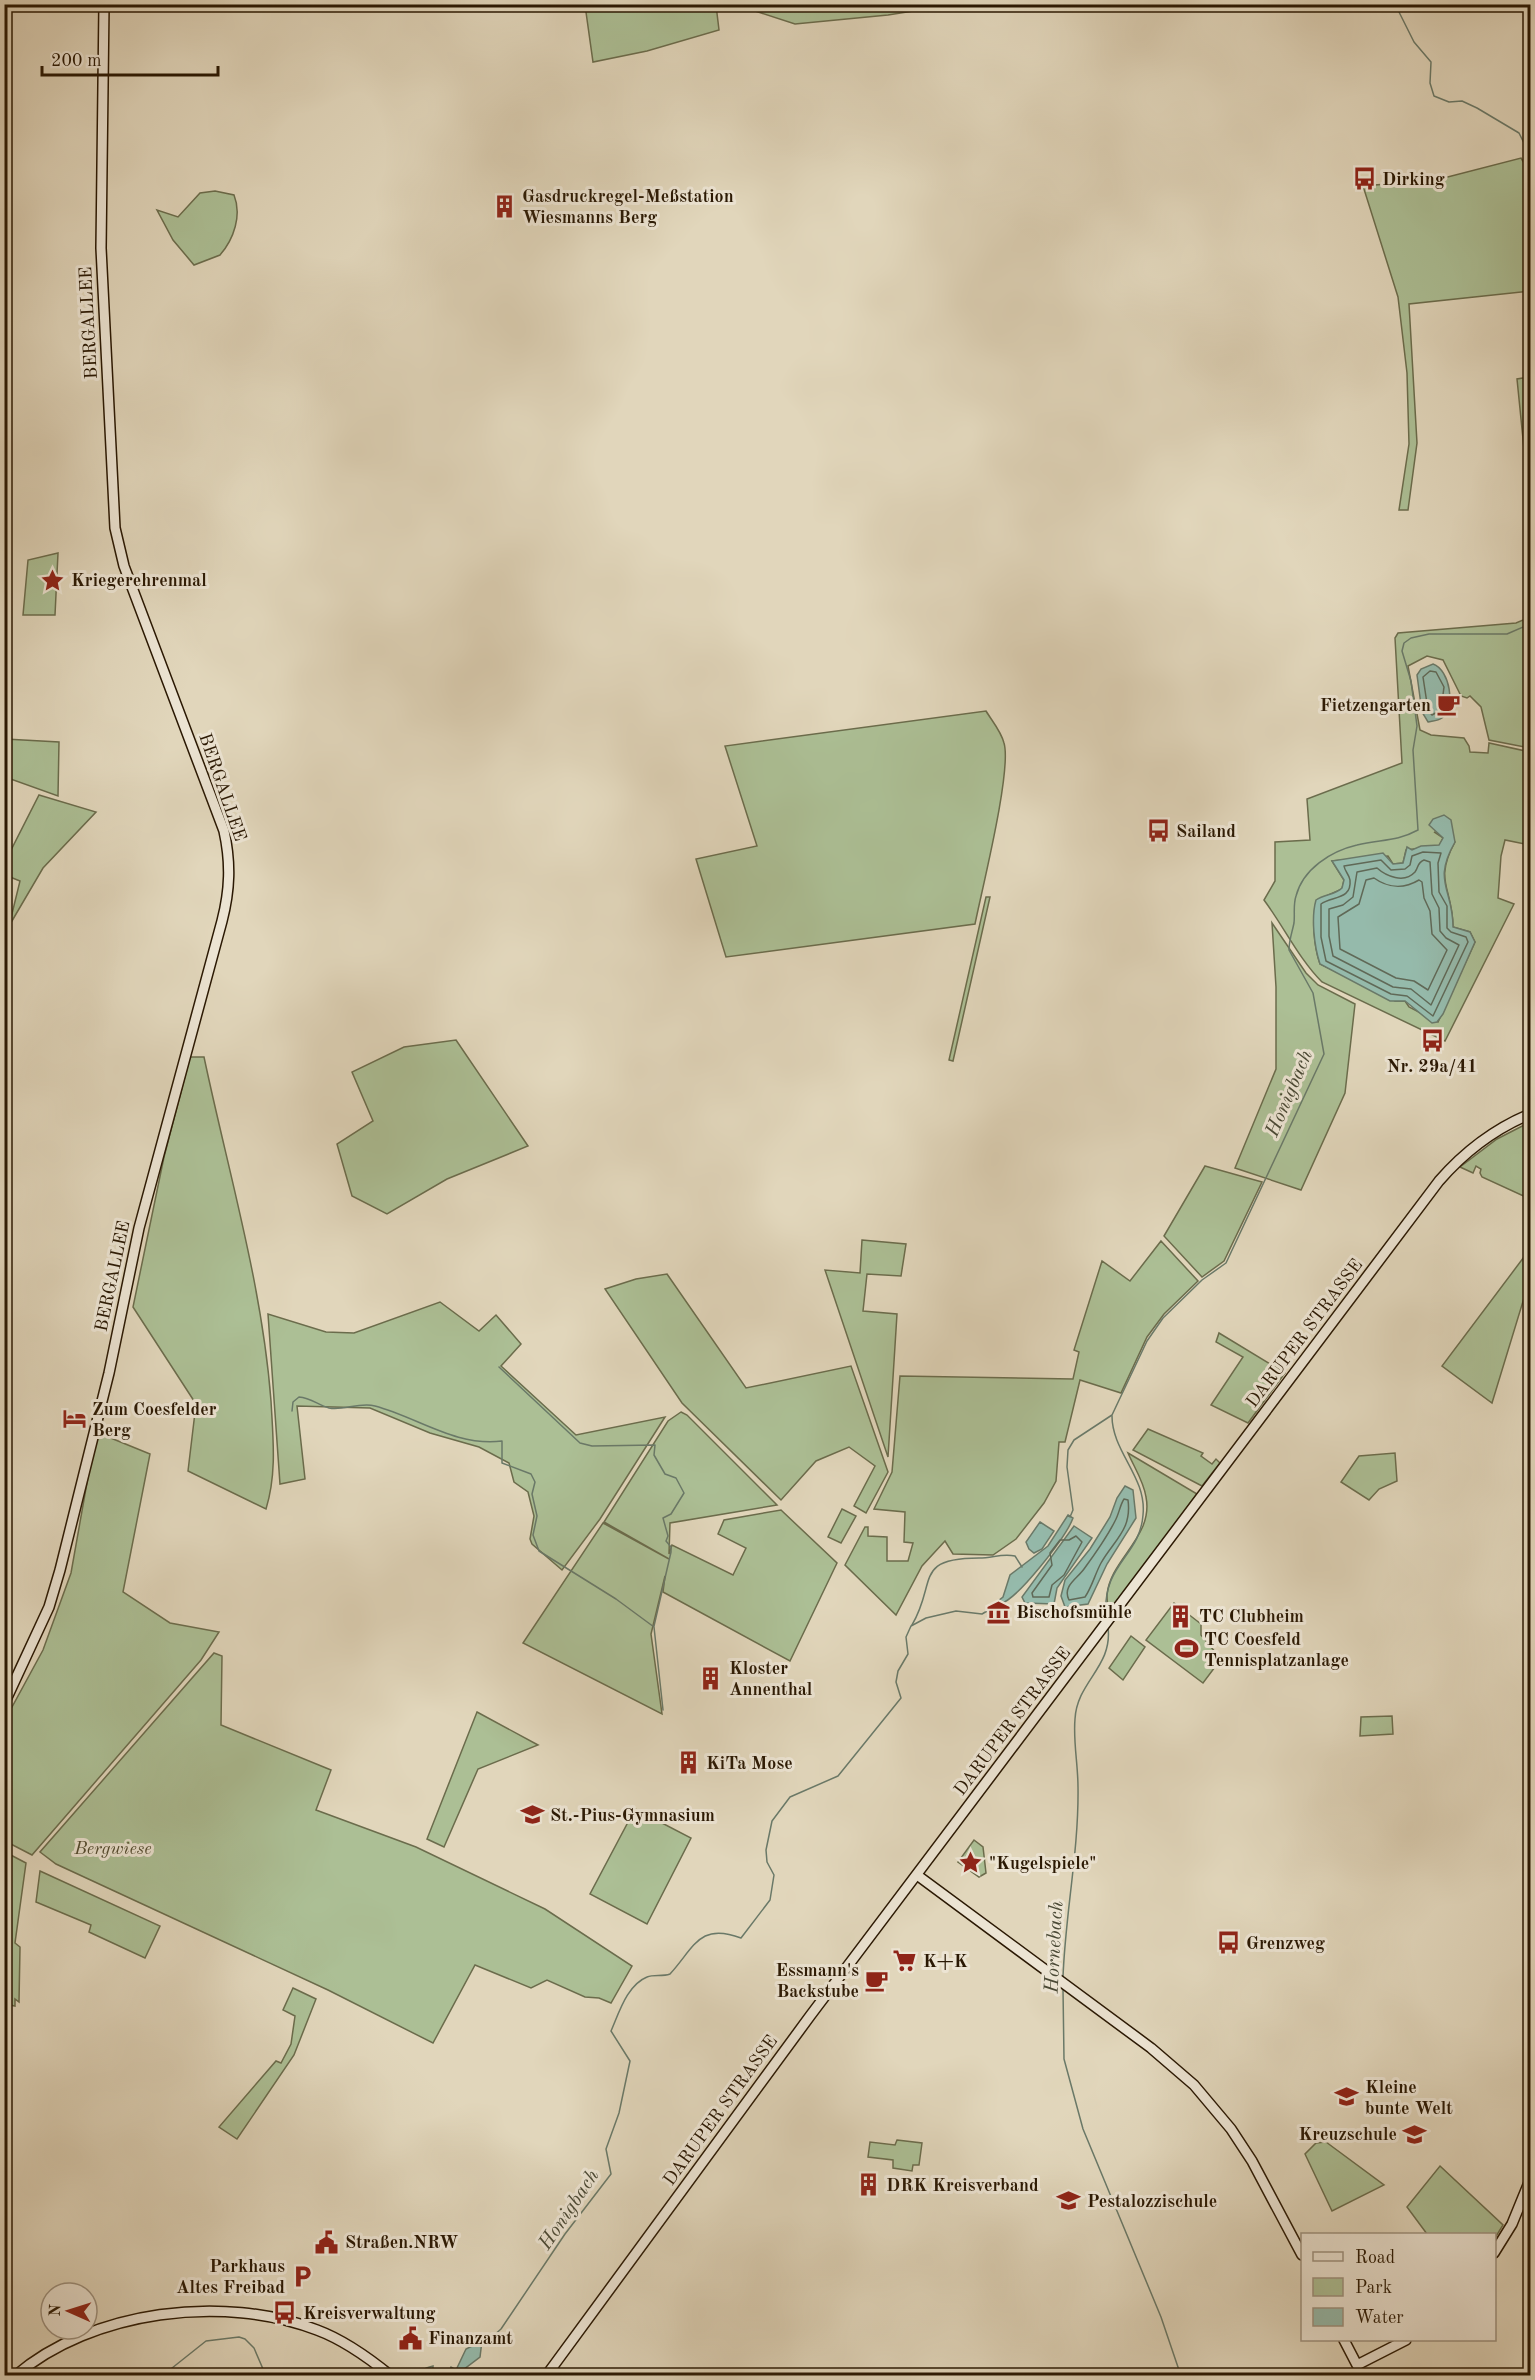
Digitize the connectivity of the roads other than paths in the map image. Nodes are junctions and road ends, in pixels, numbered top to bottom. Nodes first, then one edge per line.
1 (104, 4) edge
2 (1530, 1114) edge
3 (4, 1704) edge
4 (917, 1875) junction
5 (1530, 2180) edge
6 (1496, 2250) edge
7 (1301, 2253) edge
8 (1345, 2341) edge
9 (1404, 2341) edge
10 (15, 2376) edge
11 (391, 2376) edge
12 (546, 2376) edge

1 - 3 street, BERGALLEE
2 - 4 street, DARUPER STRASSE
4 - 7 street
4 - 12 street, DARUPER STRASSE
5 - 6 street
8 - 9 street
10 - 11 street

